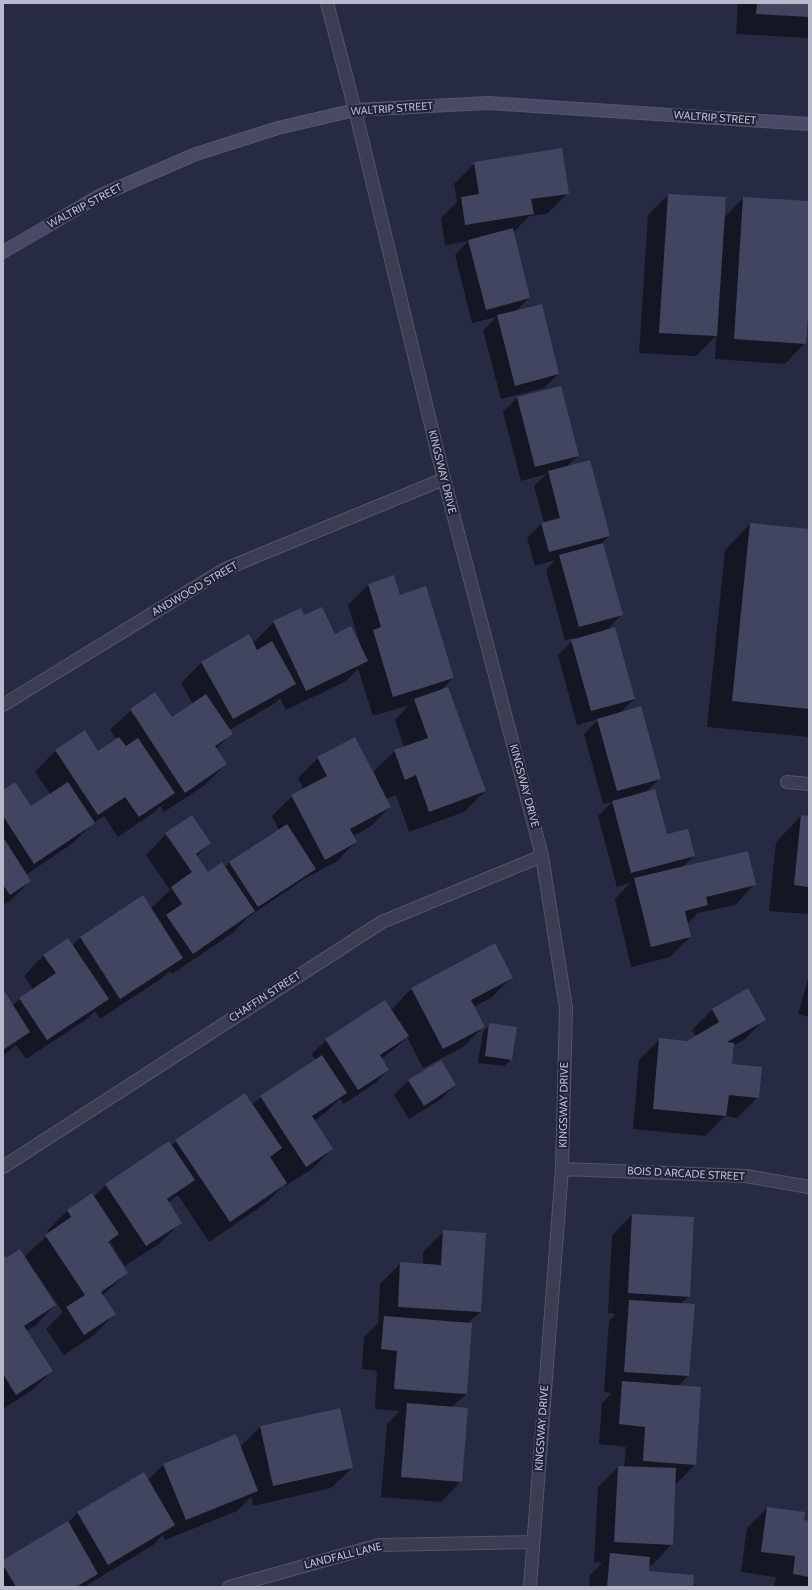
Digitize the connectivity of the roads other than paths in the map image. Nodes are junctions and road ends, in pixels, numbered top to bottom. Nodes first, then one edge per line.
1 (327, 3) edge
2 (355, 110) junction
3 (809, 124) edge
4 (3, 252) edge
5 (444, 479) junction
6 (3, 705) edge
7 (787, 782) dead end
8 (809, 784) edge
9 (542, 856) junction
10 (3, 1167) edge
11 (562, 1169) junction
12 (809, 1187) edge
13 (533, 1542) junction
14 (229, 1587) edge
15 (530, 1587) edge

1 - 2 street, KINGSWAY DRIVE
2 - 3 street, WALTRIP STREET
2 - 4 street, WALTRIP STREET
2 - 5 street, KINGSWAY DRIVE
5 - 6 street, ANDWOOD STREET
5 - 9 street, KINGSWAY DRIVE
7 - 8 street
9 - 10 street, CHAFFIN STREET
9 - 11 street, KINGSWAY DRIVE
11 - 12 street, BOIS D ARCADE STREET
11 - 13 street, KINGSWAY DRIVE
13 - 14 street, LANDFALL LANE
13 - 15 street, KINGSWAY DRIVE

